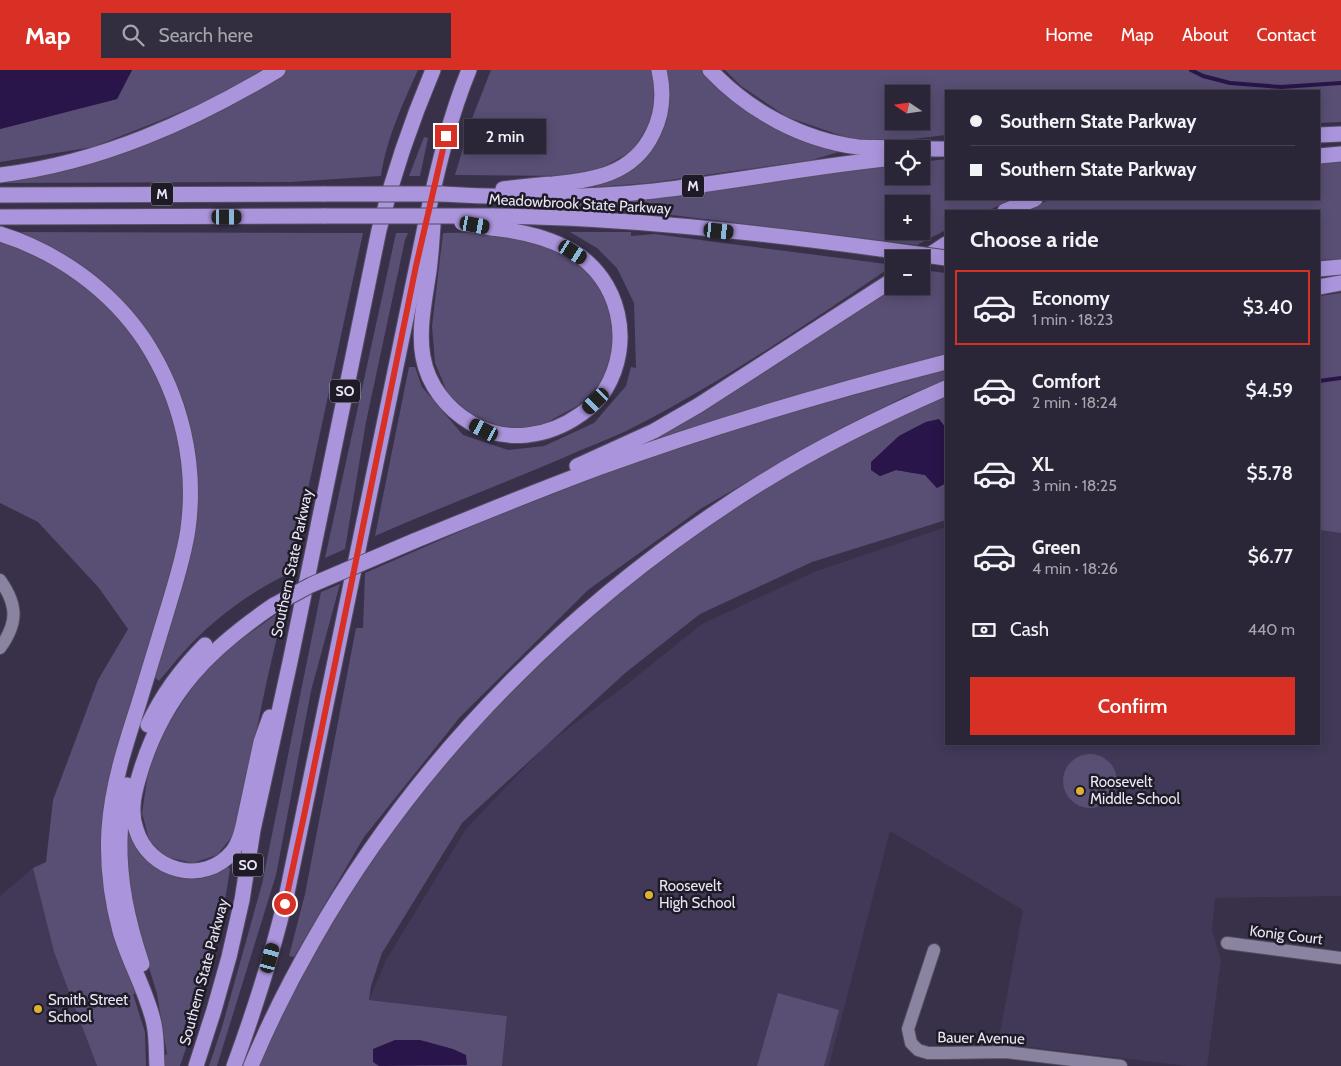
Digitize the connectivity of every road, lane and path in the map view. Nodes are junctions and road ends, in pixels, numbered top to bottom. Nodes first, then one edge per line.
1 (278, 70) edge
2 (433, 70) edge
3 (469, 70) edge
4 (659, 70) edge
5 (710, 70) edge
6 (1341, 134) edge
7 (1320, 135) edge
8 (945, 151) edge
9 (945, 151) edge
10 (930, 154) edge
11 (1341, 154) edge
12 (1320, 156) edge
13 (885, 159) edge
14 (439, 162) junction
15 (0, 175) edge
16 (442, 194) junction
17 (0, 195) edge
18 (1032, 200) edge
19 (1007, 210) edge
20 (0, 217) edge
21 (492, 222) junction
22 (0, 234) edge
23 (945, 245) edge
24 (930, 255) edge
25 (945, 258) edge
26 (1341, 266) edge
27 (1320, 269) edge
28 (1341, 283) edge
29 (885, 285) edge
30 (1320, 287) edge
31 (945, 362) edge
32 (945, 388) edge
33 (411, 537) junction
34 (0, 580) edge
35 (273, 600) junction
36 (0, 648) edge
37 (290, 662) junction
38 (1227, 943) dead end
39 (934, 950) dead end
40 (1341, 958) edge
41 (154, 1024) junction
42 (156, 1066) edge
43 (196, 1066) edge
44 (234, 1066) edge
45 (251, 1066) edge
46 (1121, 1066) edge

1 - 15 highway
2 - 37 highway, Southern State Parkway / SO
3 - 14 highway
4 - 16 highway
5 - 8 highway
6 - 7 highway
9 - 10 highway
11 - 12 highway
13 - 16 highway, Meadowbrook State Parkway / M
14 - 21 highway
14 - 44 highway
16 - 17 highway, Meadowbrook State Parkway / M, bridge
18 - 19 highway
20 - 21 highway, M, bridge
21 - 25 highway, Meadowbrook State Parkway, bridge
22 - 41 highway
23 - 24 highway
26 - 27 highway
28 - 30 highway
29 - 33 highway
31 - 33 highway
32 - 45 highway
33 - 35 highway
34 - 36 street
35 - 37 highway
35 - 41 highway
37 - 43 highway, Southern State Parkway / SO
38 - 40 street, Konig Court
39 - 46 street, Bauer Avenue
41 - 42 highway

